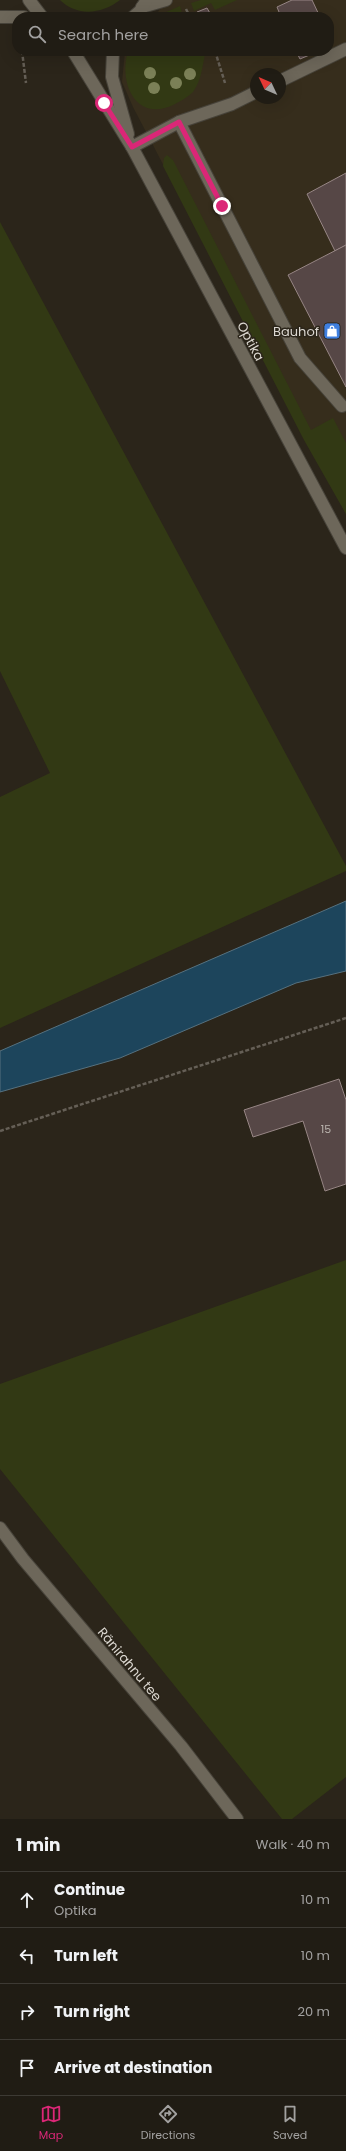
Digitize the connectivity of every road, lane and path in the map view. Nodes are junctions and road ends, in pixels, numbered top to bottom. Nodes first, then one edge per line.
1 (29, 0) edge
2 (166, 0) edge
3 (144, 3) edge
4 (184, 5) dead end
5 (38, 12) edge
6 (137, 12) edge
7 (188, 12) edge
8 (0, 17) edge
9 (12, 17) edge
10 (346, 49) edge
11 (334, 55) edge
12 (23, 56) edge
13 (76, 56) edge
14 (113, 56) edge
15 (217, 56) edge
16 (332, 56) edge
17 (286, 78) edge
18 (26, 83) dead end
19 (250, 95) edge
20 (232, 104) junction
21 (179, 122) junction
22 (132, 147) junction
23 (342, 406) dead end
24 (346, 548) edge
25 (346, 1018) edge
26 (0, 1131) edge
27 (0, 1528) edge
28 (237, 1819) edge

1 - 5 street
2 - 3 street
3 - 6 street
4 - 7 path
8 - 9 street
10 - 11 street
12 - 18 path
13 - 22 street, Optika
14 - 22 street, Optika
15 - 20 path
16 - 17 street
19 - 20 street
20 - 21 street
21 - 22 street
21 - 23 street
22 - 24 street, Optika
25 - 26 path
27 - 28 street, Ränirahnu tee

